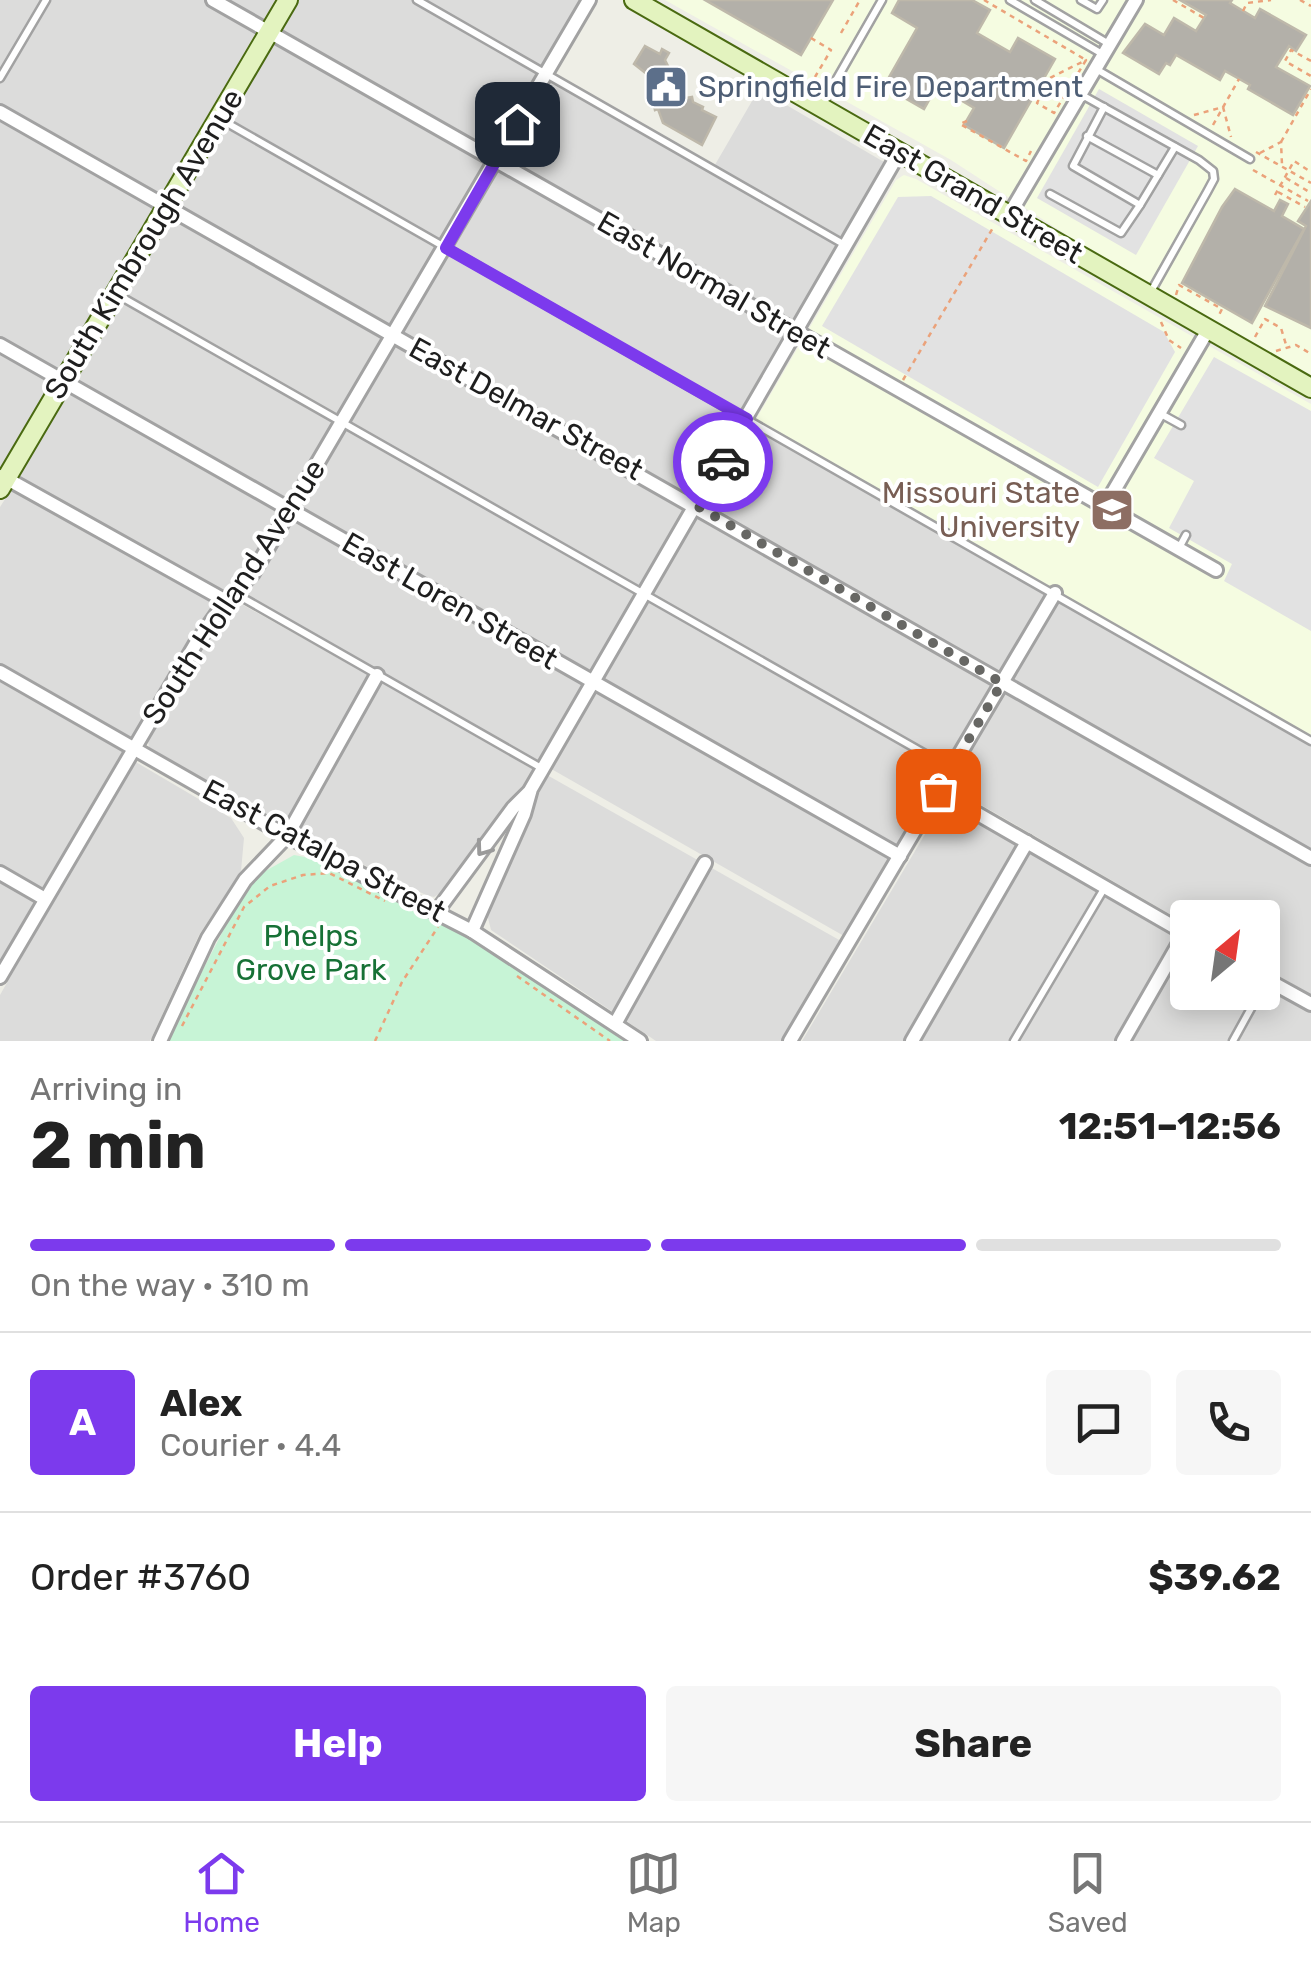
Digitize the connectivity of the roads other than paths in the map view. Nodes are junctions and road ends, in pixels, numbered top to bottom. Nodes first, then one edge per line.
1 (46, 0) edge
2 (212, 0) edge
3 (288, 0) edge
4 (417, 0) edge
5 (589, 0) edge
6 (634, 0) edge
7 (882, 0) edge
8 (1010, 0) edge
9 (1034, 0) edge
10 (1080, 0) edge
11 (1103, 0) edge
12 (1136, 0) edge
13 (269, 32) junction
14 (1107, 50) junction
15 (1091, 65) junction
16 (547, 73) junction
17 (0, 78) edge
18 (1081, 94) junction
19 (821, 106) junction
20 (1104, 107) junction
21 (0, 112) edge
22 (219, 118) junction
23 (1087, 136) junction
24 (1175, 147) junction
25 (900, 151) junction
26 (1250, 158) dead end
27 (496, 161) junction
28 (1158, 175) junction
29 (1050, 194) dead end
30 (1140, 205) junction
31 (167, 206) junction
32 (1002, 221) junction
33 (846, 246) junction
34 (446, 248) junction
35 (115, 293) junction
36 (1148, 295) junction
37 (1212, 325) junction
38 (797, 332) junction
39 (394, 335) junction
40 (0, 346) edge
41 (62, 381) junction
42 (1311, 388) edge
43 (1160, 413) junction
44 (747, 419) junction
45 (342, 423) junction
46 (1182, 426) dead end
47 (2, 481) edge
48 (697, 506) junction
49 (1104, 506) junction
50 (291, 510) junction
51 (1186, 535) dead end
52 (1179, 549) junction
53 (1216, 570) dead end
54 (645, 594) junction
55 (1055, 594) junction
56 (231, 597) junction
57 (0, 672) edge
58 (378, 675) junction
59 (1002, 683) junction
60 (592, 684) junction
61 (1311, 741) edge
62 (135, 748) junction
63 (952, 769) junction
64 (543, 770) junction
65 (532, 790) junction
66 (938, 791) junction
67 (287, 836) junction
68 (1027, 842) junction
69 (900, 856) junction
70 (1311, 858) edge
71 (705, 863) dead end
72 (0, 873) edge
73 (1105, 887) junction
74 (46, 899) junction
75 (438, 918) junction
76 (1170, 925) edge
77 (472, 931) junction
78 (1170, 961) edge
79 (0, 977) edge
80 (1280, 991) edge
81 (1311, 1004) edge
82 (1249, 1010) edge
83 (615, 1024) junction
84 (160, 1041) edge
85 (640, 1041) edge
86 (790, 1041) edge
87 (912, 1041) edge
88 (1014, 1041) edge
89 (1123, 1041) edge
90 (1233, 1041) edge

1 - 17 lane
2 - 13 street, East Normal Street
3 - 13 main road, South Kimbrough Avenue
4 - 16 lane
5 - 16 street, South Holland Avenue
6 - 19 main road, East Grand Street
7 - 19 lane
8 - 14 lane
9 - 14 lane
10 - 11 lane
12 - 14 street
13 - 22 main road, South Kimbrough Avenue
13 - 27 street, East Normal Street
14 - 15 street
15 - 18 street
15 - 26 lane
16 - 27 street, South Holland Avenue
16 - 33 lane
18 - 20 lane
18 - 32 street
19 - 25 main road, East Grand Street
20 - 23 lane
20 - 24 lane
21 - 31 street, East Delmar Street
22 - 31 main road, South Kimbrough Avenue
22 - 34 lane
23 - 28 lane
23 - 30 lane
24 - 28 lane
24 - 36 lane
25 - 32 main road, East Grand Street
25 - 33 street
27 - 34 street, South Holland Avenue
27 - 38 street, East Normal Street
28 - 30 lane
29 - 30 lane
31 - 35 main road, South Kimbrough Avenue
31 - 39 street, East Delmar Street
32 - 36 main road, East Grand Street
33 - 38 street
34 - 39 street, South Holland Avenue
34 - 44 lane
35 - 41 main road, South Kimbrough Avenue
35 - 45 lane
36 - 37 main road, East Grand Street
37 - 42 main road, East Grand Street
37 - 43 street
38 - 44 street
38 - 49 street, East Normal Street
39 - 45 street, South Holland Avenue
39 - 48 street, East Delmar Street
40 - 41 street, East Loren Street
41 - 47 main road, South Kimbrough Avenue
41 - 50 street, East Loren Street
43 - 46 lane
43 - 49 street
44 - 48 street
44 - 55 lane
45 - 50 street, South Holland Avenue
45 - 54 lane
47 - 56 street
48 - 54 street
48 - 59 street, East Delmar Street
49 - 52 street, East Normal Street
50 - 56 street, South Holland Avenue
50 - 60 street, East Loren Street
51 - 52 lane
52 - 53 street, East Normal Street
54 - 60 street
54 - 63 lane
55 - 59 street
55 - 61 lane
56 - 58 lane
56 - 62 street, South Holland Avenue
57 - 62 street, East Catalpa Street
58 - 64 lane
58 - 67 street
59 - 63 street
59 - 70 street, East Delmar Street
60 - 64 street
60 - 69 street, East Loren Street
62 - 67 street, East Catalpa Street
62 - 74 street, South Holland Avenue
63 - 66 street
64 - 65 street
65 -> 75 street
65 - 77 street
66 - 68 street
66 - 69 street
67 - 75 street, East Catalpa Street
67 - 84 street
68 - 73 street
68 - 87 street
69 - 86 street
71 - 83 street
72 - 74 street
73 - 76 street
73 - 88 lane
74 - 79 street, South Holland Avenue
75 - 77 street, East Catalpa Street
77 - 83 street, East Catalpa Street
78 - 89 street
80 - 81 street
82 - 90 lane
83 - 85 street, East Catalpa Street

